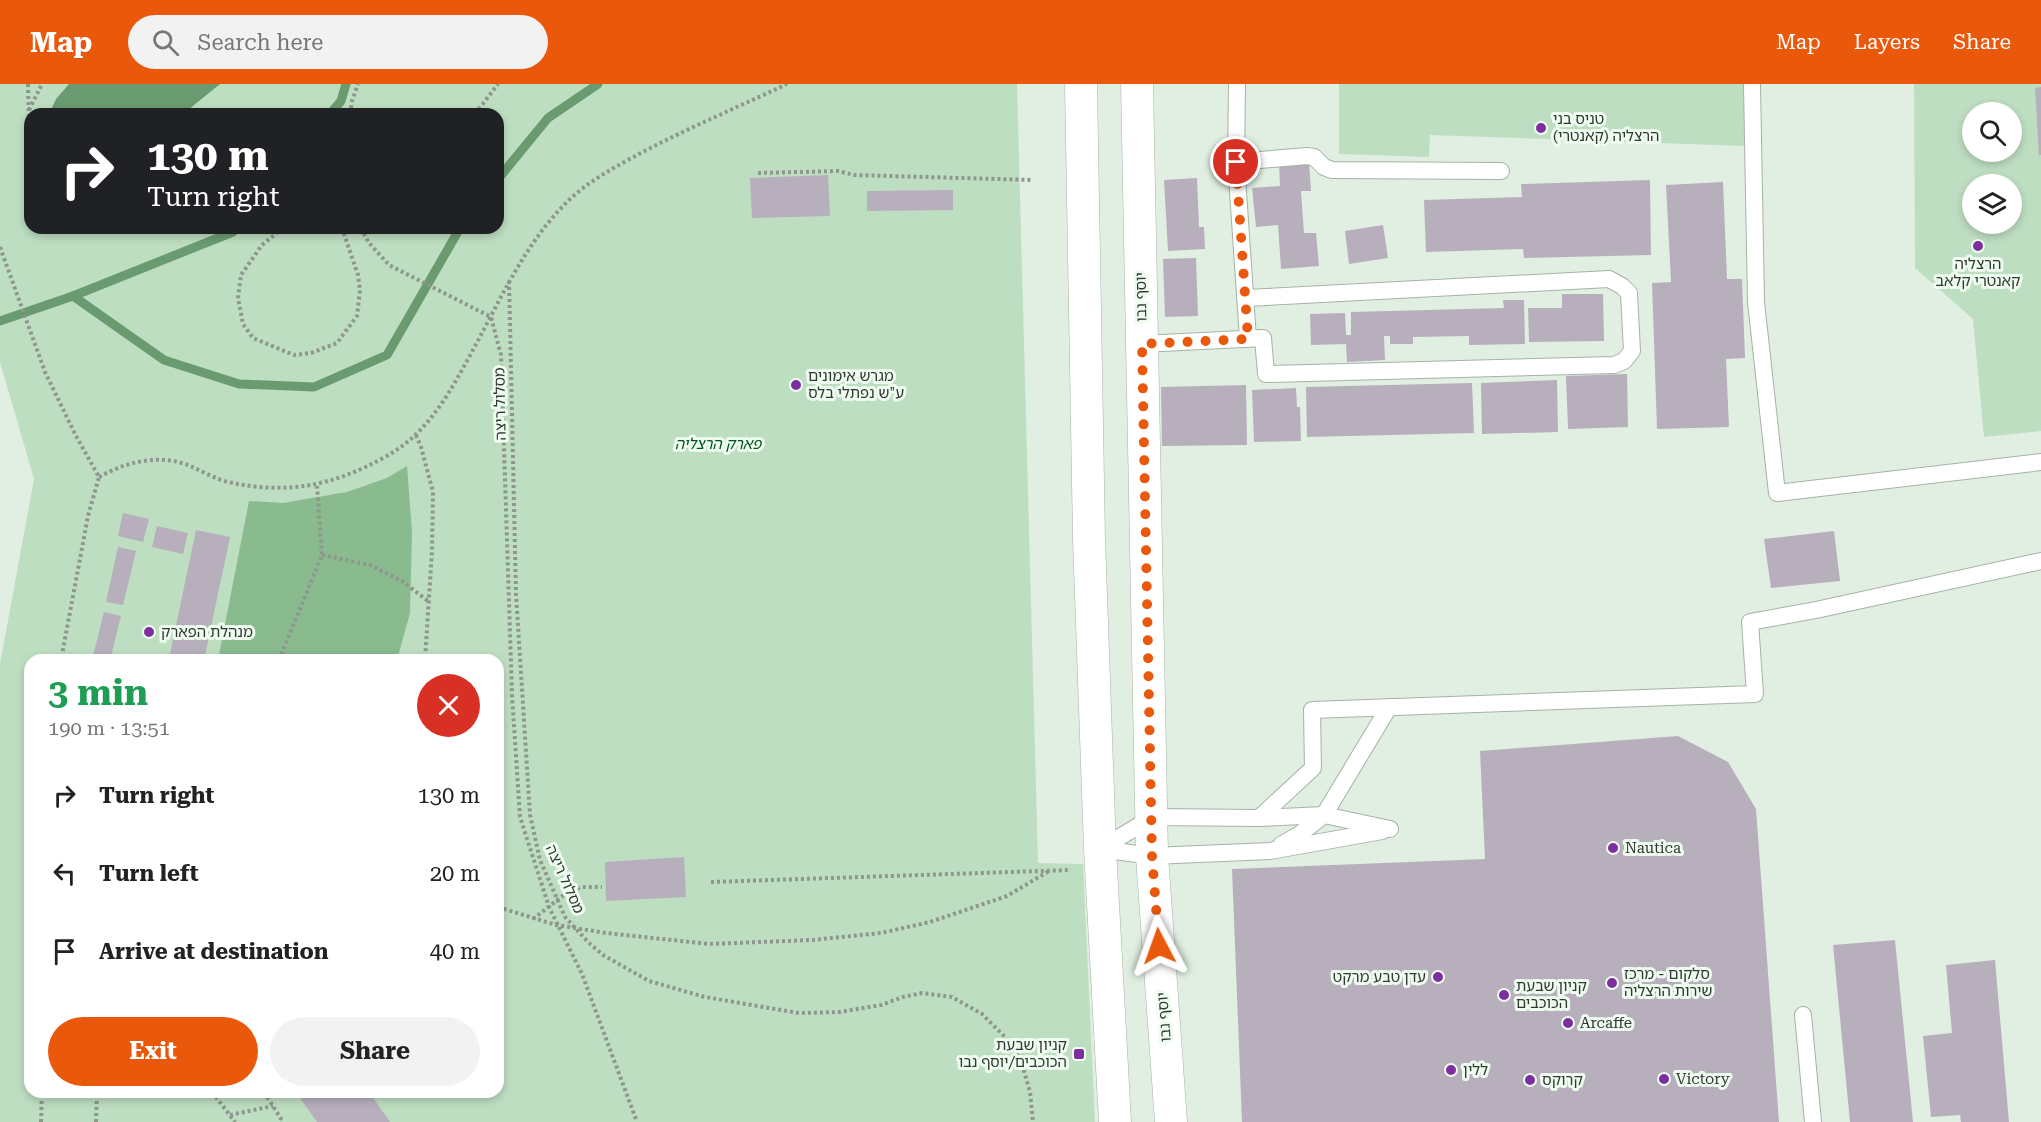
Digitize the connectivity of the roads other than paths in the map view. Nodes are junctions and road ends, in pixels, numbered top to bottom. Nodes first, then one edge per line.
1 (1081, 84) edge
2 (1137, 84) edge
3 (1237, 84) edge
4 (1752, 84) edge
5 (1236, 162) junction
6 (1501, 171) dead end
7 (1245, 298) junction
8 (1256, 338) junction
9 (1142, 344) junction
10 (2041, 462) edge
11 (2041, 561) edge
12 (1389, 707) junction
13 (1324, 815) junction
14 (1153, 817) junction
15 (1259, 818) junction
16 (1270, 851) junction
17 (1152, 856) junction
18 (1101, 859) junction
19 (1803, 1015) dead end
20 (1115, 1122) edge
21 (1171, 1122) edge
22 (1814, 1122) edge

1 - 18 street
2 - 9 street, יוסף נבו
3 - 5 lane
4 - 10 lane
5 - 6 lane
5 - 7 lane
7 - 8 lane
7 - 8 lane
8 - 9 lane
9 - 14 street, יוסף נבו
11 - 12 lane
12 - 13 lane
12 - 15 lane
13 - 15 lane
13 - 16 lane
13 - 16 lane
14 - 15 lane
14 - 17 street, יוסף נבו
14 - 18 lane
16 - 17 lane
17 - 18 lane
17 - 21 street, יוסף נבו
18 - 20 street
19 - 22 lane

